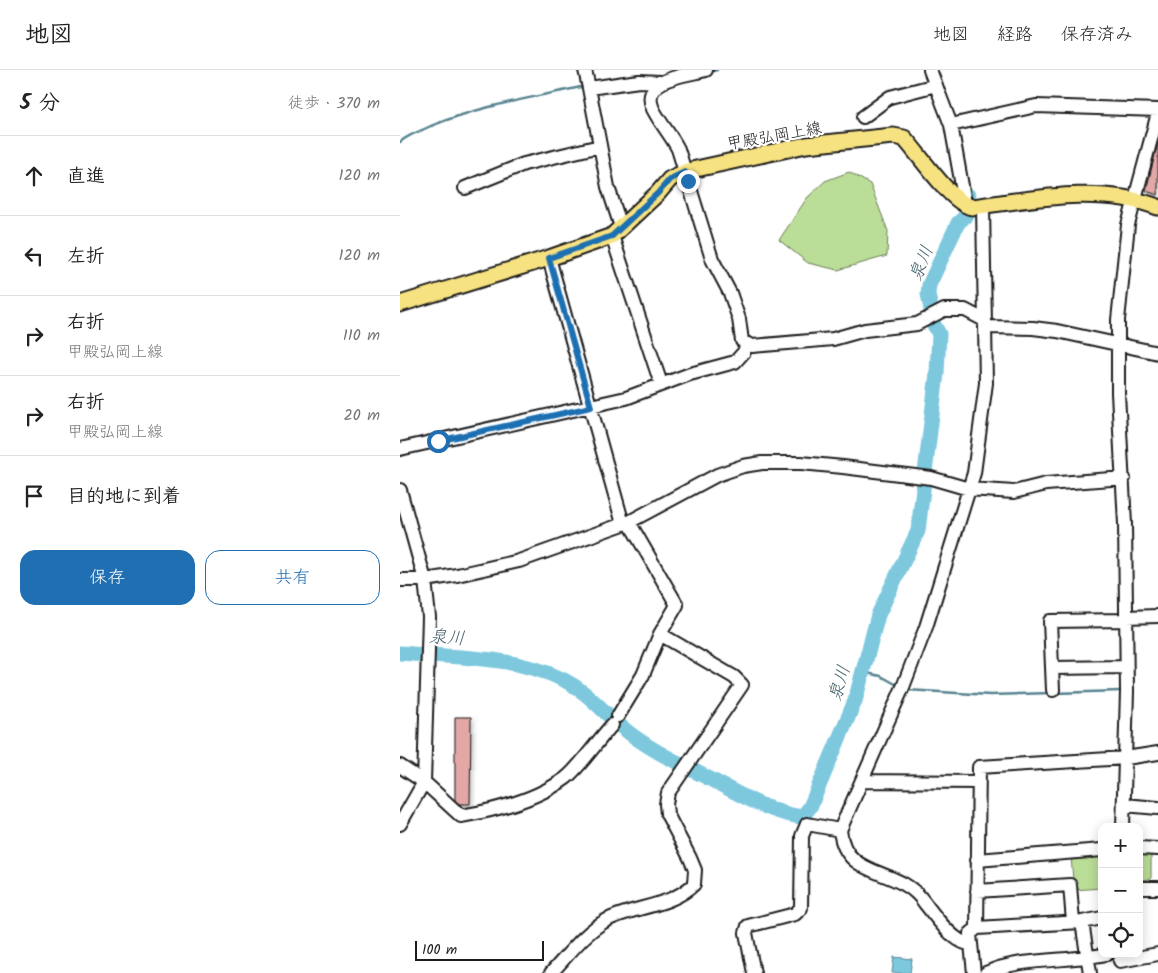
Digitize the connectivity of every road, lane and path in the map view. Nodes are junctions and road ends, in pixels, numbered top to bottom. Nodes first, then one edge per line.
1 (706, 70) edge
2 (930, 70) edge
3 (587, 80) edge
4 (660, 82) junction
5 (936, 85) junction
6 (1158, 110) edge
7 (1158, 113) edge
8 (863, 117) dead end
9 (951, 125) junction
10 (600, 146) junction
11 (688, 170) junction
12 (465, 188) dead end
13 (1134, 200) junction
14 (971, 206) junction
15 (1158, 207) edge
16 (616, 231) junction
17 (549, 258) junction
18 (400, 304) edge
19 (984, 323) junction
20 (745, 343) junction
21 (1118, 345) junction
22 (1158, 353) edge
23 (660, 380) junction
24 (590, 403) junction
25 (400, 449) edge
26 (1124, 478) junction
27 (969, 489) junction
28 (400, 490) edge
29 (626, 523) junction
30 (400, 580) edge
31 (425, 580) junction
32 (1158, 616) edge
33 (1125, 618) junction
34 (660, 634) junction
35 (1126, 667) junction
36 (1053, 668) junction
37 (1053, 690) dead end
38 (1158, 753) edge
39 (1126, 758) junction
40 (400, 766) edge
41 (862, 781) junction
42 (424, 782) junction
43 (978, 782) junction
44 (1124, 805) junction
45 (1158, 808) edge
46 (1123, 823) edge
47 (400, 824) edge
48 (840, 830) junction
49 (1143, 848) edge
50 (1158, 849) edge
51 (1098, 850) edge
52 (977, 860) junction
53 (1143, 888) edge
54 (1158, 888) edge
55 (977, 891) junction
56 (1098, 919) edge
57 (1078, 922) junction
58 (977, 928) junction
59 (971, 944) junction
60 (1158, 954) edge
61 (1098, 956) edge
62 (1086, 958) junction
63 (1120, 963) edge
64 (1016, 969) edge
65 (551, 973) edge
66 (754, 973) edge
67 (974, 973) edge
68 (986, 973) edge
69 (1090, 973) edge

1 - 4 street
2 - 5 street
3 - 4 street
3 - 10 street
4 - 11 street
5 - 8 street
5 - 9 street
6 - 9 street
7 - 13 street
9 - 14 street
10 - 12 street
10 - 16 street
11 - 14 main road, 甲殿弘岡上線
11 - 16 main road, 甲殿弘岡上線
11 - 20 street
13 - 14 main road
13 - 15 main road
13 - 21 street
14 - 19 street
16 - 17 main road, 甲殿弘岡上線
16 - 23 street
17 - 18 main road, 甲殿弘岡上線
17 - 24 street
19 - 20 street
19 - 21 street
19 - 27 street
20 - 23 street
21 - 22 street
21 - 26 street
23 - 24 street
24 - 25 street
24 - 29 street
26 - 27 street
26 - 33 street
27 - 29 street
27 - 41 street
28 - 31 street
29 - 31 street
29 - 34 street
30 - 31 street
31 - 42 street
32 - 33 street
33 - 35 street
33 - 36 street
34 - 42 street
34 - 65 street
35 - 36 street
35 - 39 street
36 - 37 street
38 - 39 street
39 - 43 street
39 - 44 street
40 - 42 street
41 - 43 street
41 - 48 street
42 - 47 street
43 - 52 street
44 - 45 street
44 - 46 street
48 - 59 street
48 - 66 street
49 - 50 street
51 - 52 street
52 - 55 street
53 - 54 street
55 - 57 street
55 - 58 street
56 - 57 street
57 - 58 street
57 - 62 street
58 - 59 street
59 - 67 street
60 - 63 street
61 - 62 street
62 - 64 street
62 - 69 street
64 - 68 street

